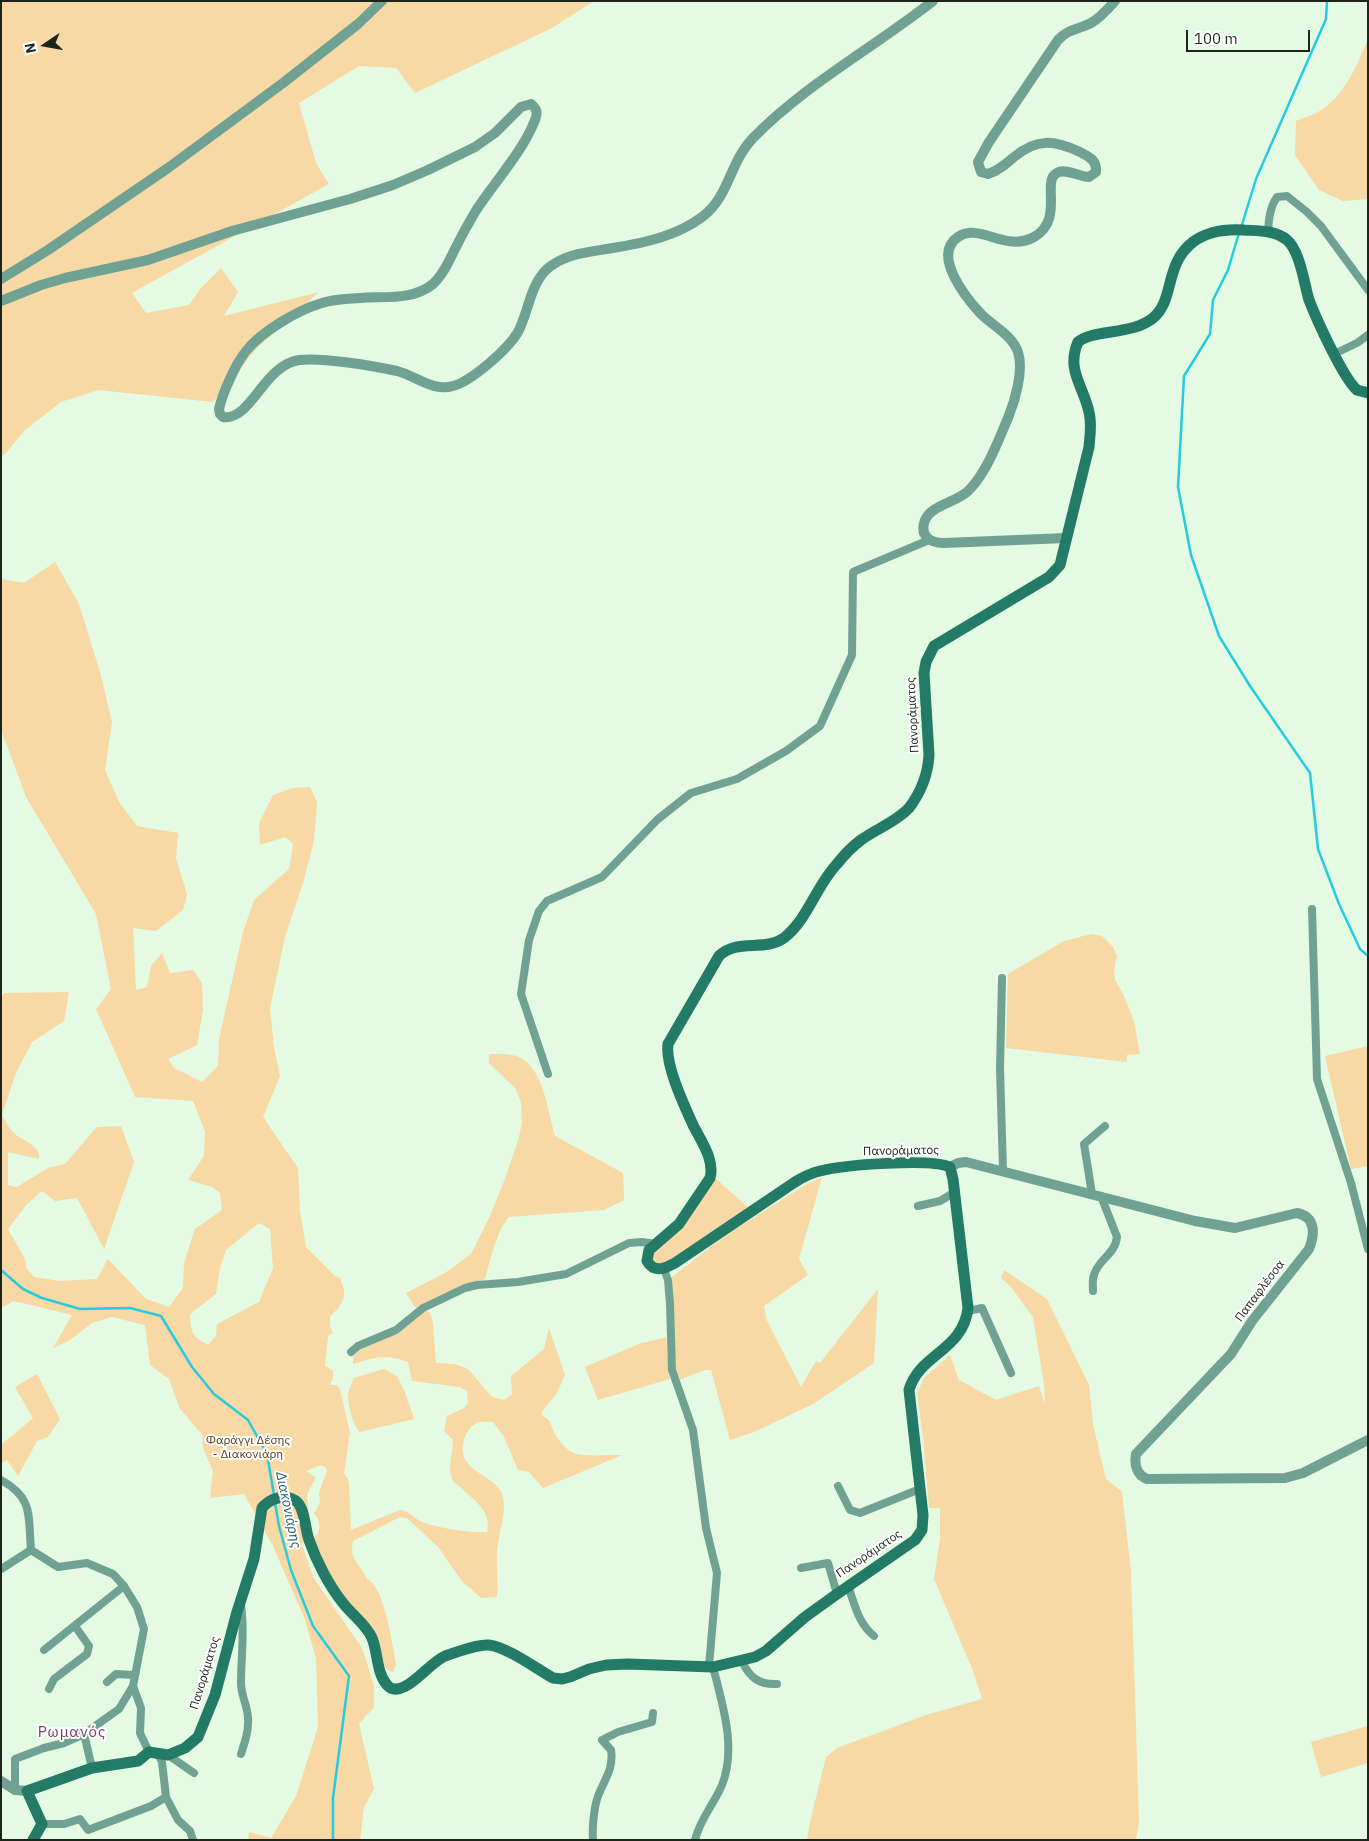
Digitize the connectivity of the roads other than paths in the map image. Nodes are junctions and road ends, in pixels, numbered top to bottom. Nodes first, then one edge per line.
1 (382, 1) edge
2 (933, 1) edge
3 (1115, 1) edge
4 (1268, 231) junction
5 (1, 279) edge
6 (1368, 290) edge
7 (1, 301) edge
8 (1368, 335) edge
9 (1334, 354) junction
10 (1368, 393) edge
11 (1066, 538) junction
12 (929, 540) junction
13 (1312, 909) dead end
14 (1002, 978) dead end
15 (548, 1074) dead end
16 (1105, 1126) dead end
17 (950, 1166) junction
18 (1003, 1171) junction
19 (955, 1192) junction
20 (1096, 1195) junction
21 (918, 1206) dead end
22 (656, 1244) junction
23 (1368, 1249) edge
24 (664, 1268) junction
25 (1093, 1291) dead end
26 (968, 1311) junction
27 (351, 1352) dead end
28 (1011, 1374) dead end
29 (1368, 1440) edge
30 (1, 1480) edge
31 (838, 1486) dead end
32 (920, 1490) junction
33 (31, 1550) junction
34 (801, 1568) dead end
35 (1, 1569) edge
36 (124, 1586) junction
37 (848, 1586) junction
38 (837, 1594) junction
39 (241, 1601) junction
40 (75, 1626) junction
41 (874, 1636) dead end
42 (44, 1650) dead end
43 (742, 1661) junction
44 (711, 1667) junction
45 (135, 1675) junction
46 (107, 1682) dead end
47 (777, 1684) dead end
48 (133, 1686) junction
49 (49, 1689) dead end
50 (653, 1713) dead end
51 (84, 1734) junction
52 (158, 1754) junction
53 (241, 1754) dead end
54 (92, 1768) junction
55 (194, 1773) dead end
56 (1, 1781) edge
57 (21, 1790) junction
58 (166, 1797) junction
59 (42, 1824) junction
60 (33, 1840) edge
61 (193, 1840) edge
62 (593, 1840) edge
63 (695, 1840) edge

1 - 5 street
2 - 7 street
3 - 12 street
4 - 6 street
4 - 9 main road
4 - 11 main road
8 - 9 street
9 - 10 main road
11 - 12 street
11 - 22 main road, Πανοράματος
12 - 15 street
13 - 23 street
14 - 18 street
16 - 20 street
17 - 18 street, Παπαφλέσσα
17 - 19 main road, Πανοράματος
17 - 24 main road, Πανοράματος
18 - 20 street, Παπαφλέσσα
19 - 21 street
19 - 26 main road, Πανοράματος
20 - 25 street
20 - 29 street, Παπαφλέσσα
22 - 24 main road
22 - 27 street
24 - 44 street
26 - 28 street
26 - 32 main road, Πανοράματος
30 - 33 street
31 - 32 street
32 - 37 main road, Πανοράματος
33 - 35 street
33 - 36 street
34 - 38 street
36 - 40 street
36 - 45 street
37 - 38 main road, Πανοράματος
37 - 41 street
38 - 43 main road, Πανοράματος
39 - 44 main road, Πανοράματος
39 - 52 main road, Πανοράματος
39 - 53 street
40 - 42 street
40 - 49 street
43 - 44 main road, Πανοράματος
43 - 47 street
44 - 63 street
45 - 46 street
45 - 48 street
48 - 51 street
48 - 52 street
50 - 62 street
51 - 54 street
51 - 57 street
52 - 54 main road, Πανοράματος
52 - 55 street
52 - 58 street
54 - 57 main road, Πανοράματος
56 - 57 street
57 - 59 main road
58 - 59 street
58 - 61 street
59 - 60 main road

